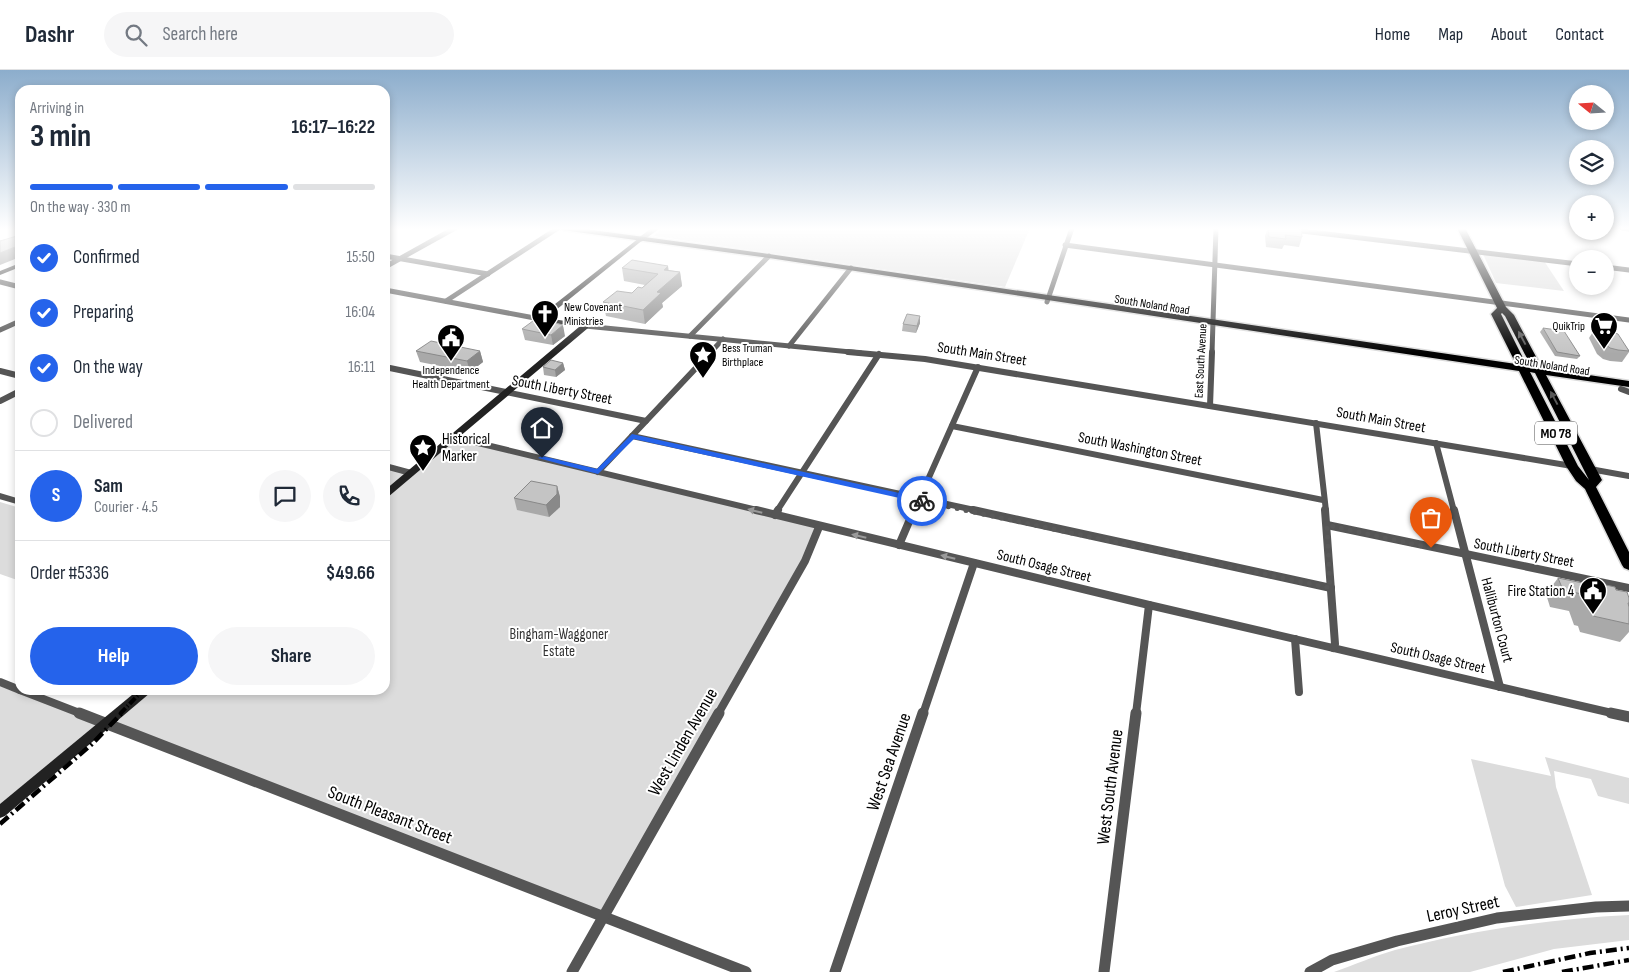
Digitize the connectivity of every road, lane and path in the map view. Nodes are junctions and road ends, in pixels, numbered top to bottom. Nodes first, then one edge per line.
1 (465, 270) edge
2 (494, 270) edge
3 (602, 270) edge
4 (755, 270) edge
5 (850, 270) joint
6 (1057, 270) edge
7 (1215, 270) edge
8 (1251, 270) edge
9 (1482, 270) edge
10 (488, 274) junction
11 (0, 282) edge
12 (15, 285) edge
13 (390, 291) edge
14 (1048, 300) junction
15 (446, 302) junction
16 (1500, 305) junction
17 (540, 319) junction
18 (1629, 320) edge
19 (15, 323) edge
20 (1214, 325) junction
21 (585, 326) junction
22 (0, 330) edge
23 (690, 336) junction
24 (723, 339) junction
25 (789, 346) junction
26 (878, 354) junction
27 (978, 367) junction
28 (390, 368) edge
29 (0, 371) edge
30 (1525, 372) junction
31 (1541, 374) junction
32 (15, 375) edge
33 (1627, 389) edge
34 (506, 393) junction
35 (15, 394) edge
36 (0, 401) edge
37 (1210, 406) junction
38 (646, 421) junction
39 (1316, 423) junction
40 (952, 426) junction
41 (632, 436) junction
42 (454, 437) junction
43 (1436, 444) junction
44 (1572, 466) junction
45 (390, 467) edge
46 (1590, 469) junction
47 (598, 472) junction
48 (411, 473) junction
49 (802, 474) junction
50 (1629, 476) edge
51 (1590, 487) junction
52 (390, 491) edge
53 (0, 496) edge
54 (15, 500) edge
55 (919, 500) junction
56 (1323, 500) junction
57 (775, 515) junction
58 (1327, 525) junction
59 (819, 527) junction
60 (899, 545) junction
61 (1466, 555) junction
62 (974, 563) junction
63 (1629, 565) edge
64 (1330, 588) junction
65 (1629, 588) edge
66 (1149, 605) junction
67 (1296, 640) junction
68 (1333, 648) junction
69 (0, 682) edge
70 (1500, 687) junction
71 (15, 688) edge
72 (1299, 692) dead end
73 (33, 695) edge
74 (140, 695) edge
75 (1629, 716) edge
76 (106, 722) junction
77 (0, 812) edge
78 (1629, 906) edge
79 (604, 917) junction
80 (572, 972) edge
81 (746, 972) edge
82 (835, 972) edge
83 (1104, 972) edge
84 (1310, 972) edge

1 - 10 street
2 - 10 street
3 - 17 street
4 - 23 street
5 - 14 main road, South Noland Road
5 - 25 street
6 - 14 street
7 - 20 street, East South Avenue
8 - 16 street
9 - 16 main road, MO 78
10 - 15 street
11 - 12 street
13 - 15 street, South Main Street
14 - 20 main road, South Noland Road
15 - 17 street, South Main Street
16 - 18 street
16 - 30 main road, MO 78
31 -> 16 main road, MO 78
17 - 21 street, South Main Street
19 - 22 street
20 - 30 main road, South Noland Road
20 - 37 street, East South Avenue
21 - 23 street, South Main Street
21 - 34 street
23 - 24 street, South Main Street
24 - 25 street, South Main Street
24 - 38 street
25 - 26 street, South Main Street
26 - 27 street, South Main Street
26 - 49 street
27 - 37 street, South Main Street
27 - 40 street
28 - 34 street, South Liberty Street
29 - 32 street
30 - 31 main road, South Noland Road
30 - 44 main road, MO 78
31 - 33 main road, South Noland Road
46 -> 31 main road, MO 78
34 - 38 street, South Liberty Street
34 - 42 street
35 - 36 street
37 - 39 street, South Main Street
38 - 41 street
39 - 43 street, South Main Street
39 - 56 street
40 - 55 street
40 - 56 street, South Washington Street
41 - 47 street
41 - 49 street
42 - 47 street, South Osage Street
42 - 48 street
43 - 44 street, South Main Street
43 - 61 street, Halliburton Court
44 - 51 main road, MO 78
45 - 48 street
46 - 50 street
46 - 51 main road, MO 78
57 -> 47 street, South Osage Street
48 - 52 street
49 - 55 street
49 - 57 street
51 - 63 main road, MO 78
53 - 54 street
55 - 60 street
55 - 64 street
56 - 58 street
57 - 59 street, South Osage Street
58 - 61 street, South Liberty Street
58 - 64 street
60 -> 59 street, South Osage Street
59 - 79 street, West Linden Avenue
62 -> 60 street, South Osage Street
61 - 65 street, South Liberty Street
61 - 70 street, Halliburton Court
62 - 66 street, South Osage Street
62 - 82 street, West Sea Avenue
64 - 68 street
66 - 67 street, South Osage Street
66 - 83 street, West South Avenue
67 - 68 street, South Osage Street
67 - 72 street
68 - 70 street, South Osage Street
69 - 71 street, South Pleasant Street
70 - 75 street, South Osage Street
73 - 76 street, South Pleasant Street
74 - 76 street
76 - 77 street
76 - 79 street, South Pleasant Street
78 - 84 street, Leroy Street
79 - 80 street, West Linden Avenue
79 - 81 street, South Pleasant Street

